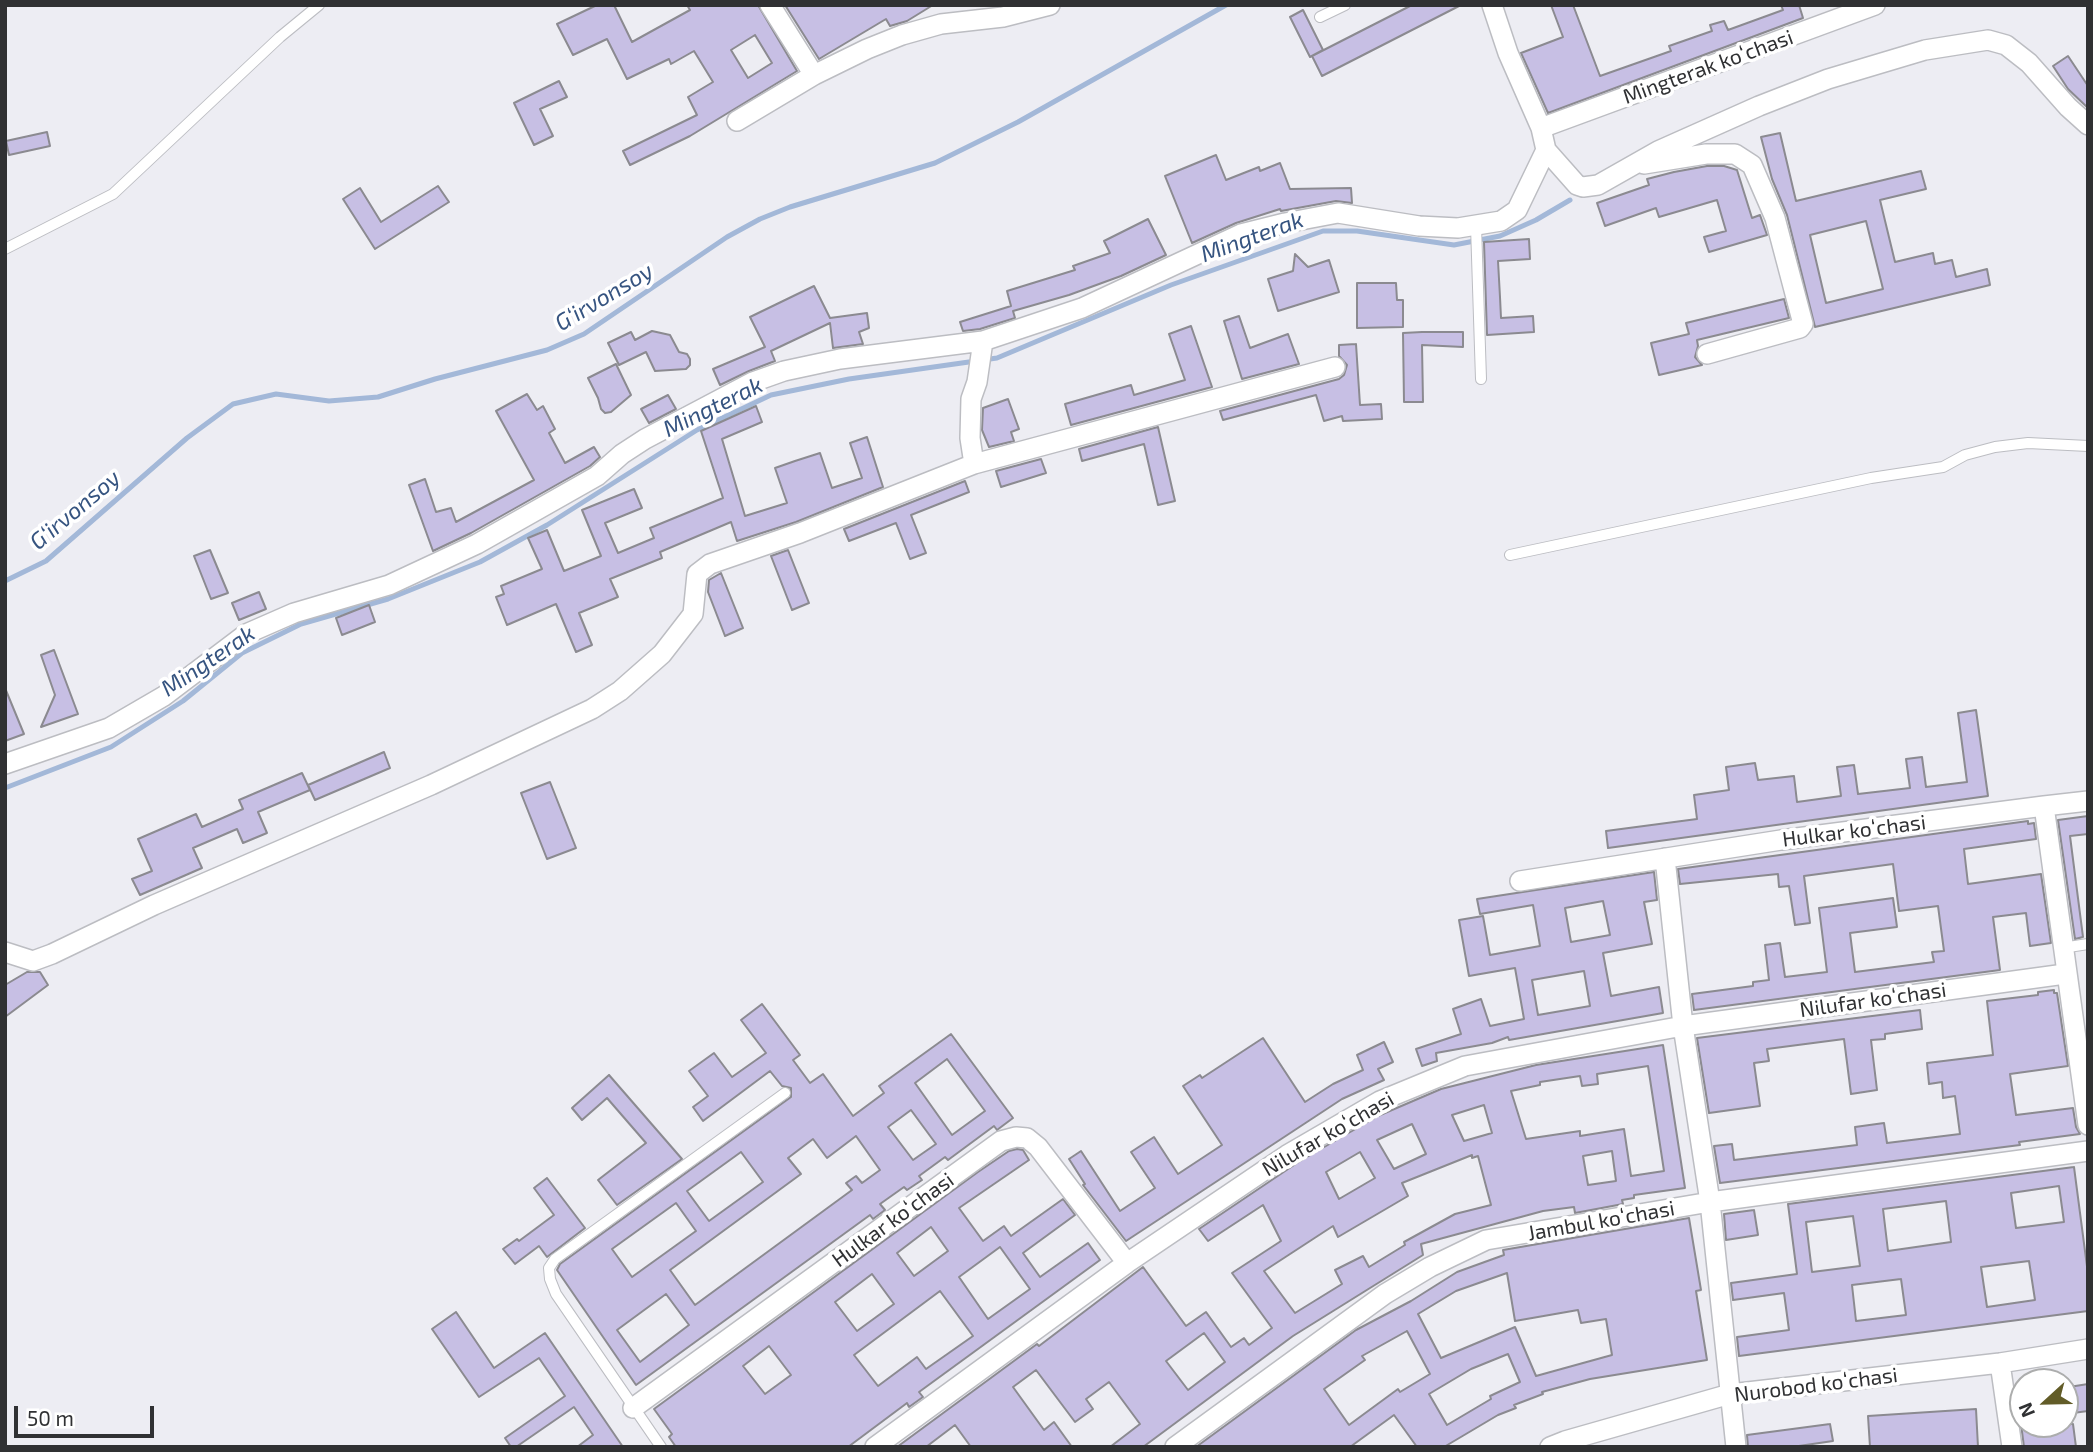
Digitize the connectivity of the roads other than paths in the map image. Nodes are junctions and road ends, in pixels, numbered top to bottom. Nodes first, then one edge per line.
1 (319, 5) edge
2 (770, 5) edge
3 (1050, 5) edge
4 (1345, 5) edge
5 (1492, 5) edge
6 (1875, 5) edge
7 (999, 11) edge
8 (1320, 17) dead end
9 (814, 75) junction
10 (737, 121) dead end
11 (2088, 125) edge
12 (1541, 128) junction
13 (1546, 150) junction
14 (1632, 166) junction
15 (1476, 226) junction
16 (5, 249) edge
17 (982, 347) junction
18 (1707, 354) dead end
19 (1335, 367) dead end
20 (1481, 379) dead end
21 (2088, 446) edge
22 (974, 464) junction
23 (1510, 555) dead end
24 (5, 764) edge
25 (2088, 801) edge
26 (2043, 806) junction
27 (1665, 858) junction
28 (1520, 881) dead end
29 (2088, 944) edge
30 (2062, 948) junction
31 (5, 952) edge
32 (2065, 974) junction
33 (1683, 1026) junction
34 (785, 1093) dead end
35 (2088, 1125) edge
36 (2088, 1151) edge
37 (1710, 1202) junction
38 (1128, 1263) junction
39 (2088, 1349) edge
40 (2000, 1363) junction
41 (1730, 1394) junction
42 (633, 1408) junction
43 (661, 1447) edge
44 (876, 1447) edge
45 (1175, 1447) edge
46 (1550, 1447) edge
47 (1736, 1447) edge
48 (2012, 1447) edge

1 - 16 lane
2 - 9 street
3 - 7 street
4 - 8 lane
5 - 12 street
6 - 12 street, Mingterak koʻchasi
7 - 9 street
9 - 10 street
11 - 14 street
12 - 13 street
13 - 14 street
13 - 15 street
14 - 18 street
15 - 17 street
15 - 20 lane
17 - 22 street
17 - 24 street
19 - 22 street
21 - 23 lane
22 - 31 street
25 - 26 street, Hulkar koʻchasi
26 - 27 street, Hulkar koʻchasi
26 - 30 street
27 - 28 street, Hulkar koʻchasi
27 - 33 street
29 - 30 lane
30 - 32 street
32 - 33 street, Nilufar koʻchasi
32 - 35 street
33 - 37 street
33 - 38 street, Nilufar koʻchasi
34 - 42 lane
36 - 37 street, Jambul koʻchasi
37 - 41 street
37 - 45 street, Jambul koʻchasi
38 - 42 street, Hulkar koʻchasi
38 - 44 street, Nilufar koʻchasi
39 - 40 street, Nurobod koʻchasi
40 - 41 street, Nurobod koʻchasi
40 - 48 street
41 - 46 street, Nurobod koʻchasi
41 - 47 street
42 - 43 lane

